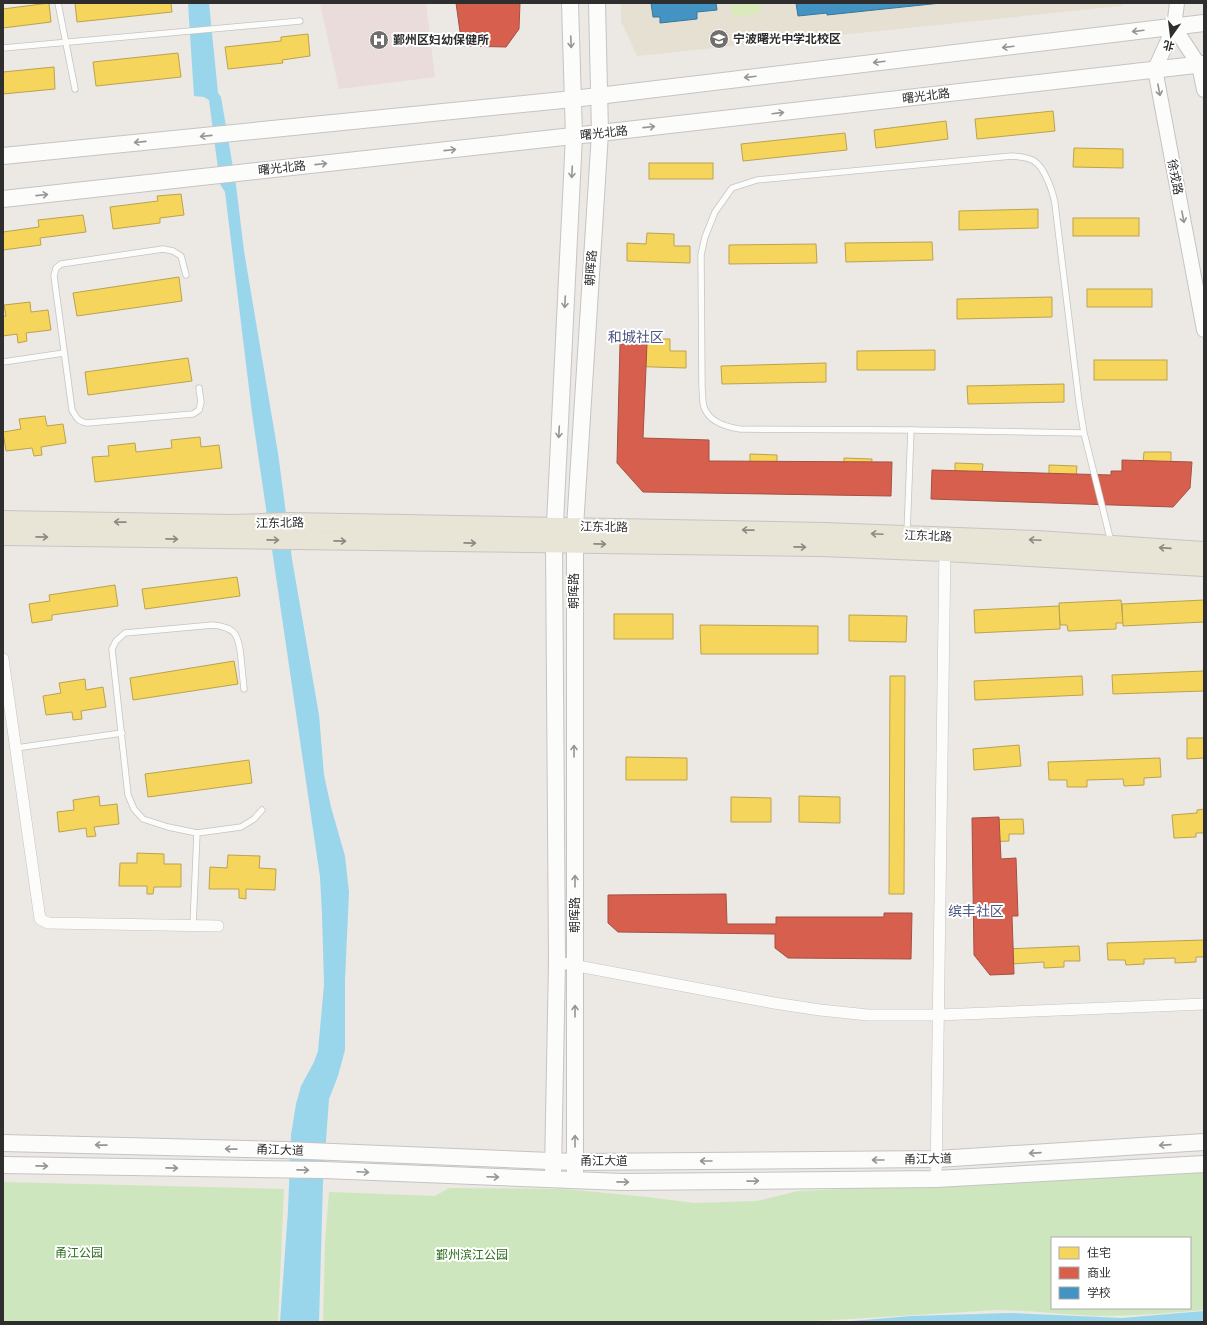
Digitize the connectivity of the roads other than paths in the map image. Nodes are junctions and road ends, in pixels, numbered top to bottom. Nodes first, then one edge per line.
1 (58, 3) edge
2 (570, 3) edge
3 (597, 3) edge
4 (1178, 3) edge
5 (300, 21) dead end
6 (1204, 23) edge
7 (1174, 27) junction
8 (66, 42) junction
9 (3, 48) edge
10 (1202, 64) edge
11 (1155, 69) junction
12 (75, 89) dead end
13 (1204, 90) edge
14 (599, 96) junction
15 (573, 99) junction
16 (600, 133) junction
17 (574, 136) junction
18 (3, 156) edge
19 (3, 199) edge
20 (186, 275) dead end
21 (1204, 330) edge
22 (64, 353) junction
23 (3, 362) edge
24 (199, 388) dead end
25 (910, 430) junction
26 (1084, 433) junction
27 (3, 520) edge
28 (244, 532) junction
29 (554, 535) junction
30 (575, 535) junction
31 (3, 536) edge
32 (907, 536) junction
33 (945, 544) junction
34 (1112, 545) junction
35 (1204, 551) edge
36 (1204, 567) edge
37 (3, 659) edge
38 (244, 689) dead end
39 (122, 733) junction
40 (16, 748) junction
41 (262, 810) dead end
42 (197, 833) junction
43 (193, 926) junction
44 (218, 926) dead end
45 (557, 962) junction
46 (574, 966) junction
47 (1204, 1004) edge
48 (939, 1015) junction
49 (1204, 1142) edge
50 (3, 1143) edge
51 (937, 1159) junction
52 (554, 1161) junction
53 (576, 1162) junction
54 (1204, 1164) edge
55 (3, 1165) edge
56 (553, 1179) junction
57 (936, 1179) junction
58 (575, 1180) junction

1 - 8 lane
2 -> 15 main road, 朝晖路
3 - 14 main road, 朝晖路
4 - 7 street
5 - 8 lane
6 - 7 main road
7 - 10 street
7 - 11 street
7 -> 14 main road
8 - 9 lane
8 - 12 lane
10 - 11 main road, 曙光北路
10 - 13 street
16 -> 11 main road, 曙光北路
11 -> 21 street, 徐戎路
14 - 15 main road
14 - 16 main road, 朝晖路
15 - 17 main road, 朝晖路
15 -> 18 main road
16 - 17 main road, 曙光北路
16 - 30 main road, 朝晖路
19 -> 17 main road, 曙光北路
17 -> 29 main road, 朝晖路
20 - 22 lane
22 - 23 lane
22 - 24 lane
25 - 26 lane
25 - 26 lane
25 - 32 lane
26 - 34 lane
28 -> 27 main road, 江东北路
28 -> 29 main road, 江东北路
28 - 29 main road, 江东北路
31 -> 28 main road, 江东北路
29 - 30 main road, 江东北路
29 - 45 main road, 朝晖路
32 -> 30 main road, 江东北路
30 -> 33 main road, 江东北路
46 -> 30 main road, 朝晖路
32 - 33 main road, 江东北路
34 -> 33 main road, 江东北路
33 - 36 main road, 江东北路
33 - 48 street
35 -> 34 main road, 江东北路
37 - 40 street
38 - 39 lane
39 - 40 lane
39 - 42 lane
40 - 43 street
41 - 42 lane
42 - 43 lane
43 - 44 street
45 - 46 street
45 - 52 main road, 朝晖路
46 - 48 street
53 -> 46 main road, 朝晖路
47 - 48 street
48 - 51 street
49 -> 51 main road, 甬江大道
52 -> 50 main road, 甬江大道
51 -> 53 main road, 甬江大道
51 - 57 street
52 - 53 main road, 甬江大道
52 - 56 main road, 朝晖路
53 - 58 main road, 朝晖路
54 - 57 main road, 甬江大道
55 -> 56 main road, 甬江大道
56 - 58 main road, 甬江大道
58 -> 57 main road, 甬江大道

